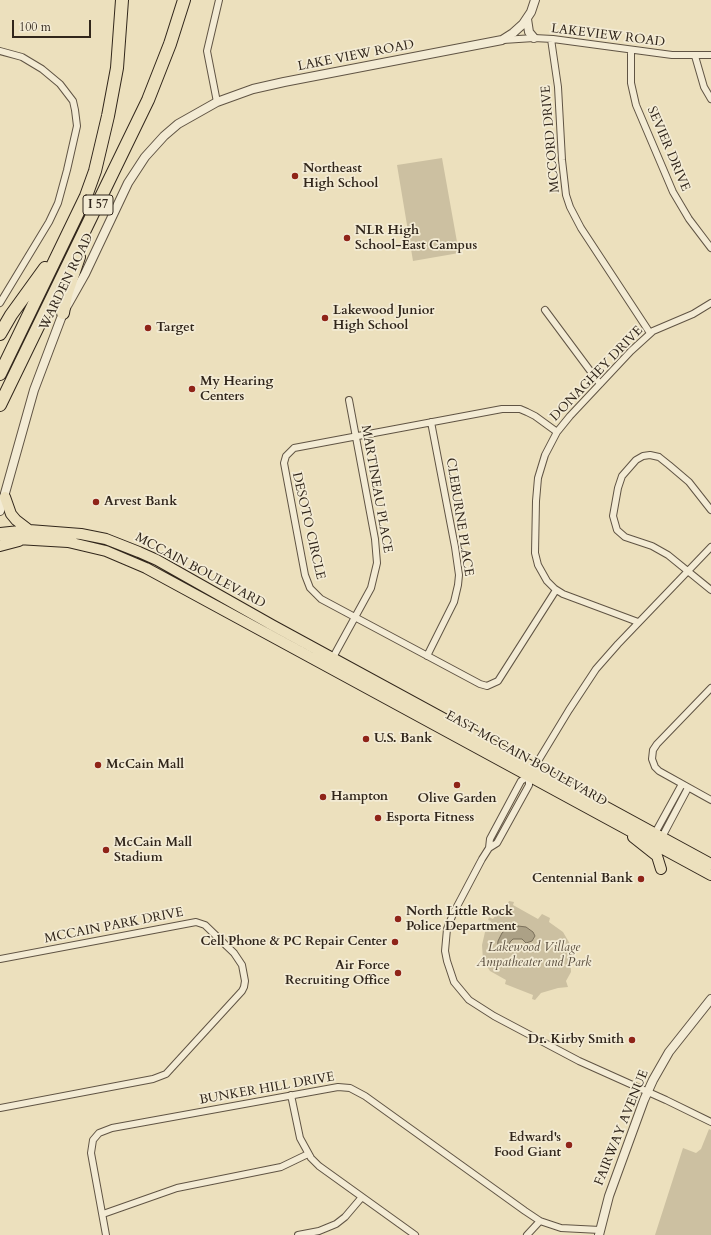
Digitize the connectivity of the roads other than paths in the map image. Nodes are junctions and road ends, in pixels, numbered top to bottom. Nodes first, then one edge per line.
1 (122, 0) edge
2 (184, 0) edge
3 (219, 0) edge
4 (535, 0) edge
5 (527, 19) junction
6 (534, 38) junction
7 (551, 39) junction
8 (502, 40) junction
9 (631, 50) junction
10 (0, 51) edge
11 (711, 55) edge
12 (695, 56) junction
13 (711, 99) edge
14 (217, 102) junction
15 (91, 218) junction
16 (62, 244) junction
17 (711, 248) edge
18 (0, 303) edge
19 (711, 303) edge
20 (545, 310) dead end
21 (63, 313) junction
22 (650, 333) junction
23 (0, 334) edge
24 (0, 374) edge
25 (600, 384) junction
26 (349, 400) dead end
27 (0, 405) edge
28 (431, 422) junction
29 (557, 432) junction
30 (356, 436) junction
31 (5, 497) junction
32 (711, 510) edge
33 (0, 511) edge
34 (29, 530) junction
35 (0, 534) edge
36 (26, 540) junction
37 (0, 546) edge
38 (711, 547) edge
39 (688, 571) junction
40 (556, 590) junction
41 (711, 590) edge
42 (355, 617) junction
43 (638, 622) junction
44 (426, 656) junction
45 (330, 662) junction
46 (711, 688) edge
47 (532, 772) junction
48 (682, 784) junction
49 (688, 788) junction
50 (711, 800) edge
51 (620, 825) junction
52 (656, 839) junction
53 (711, 864) edge
54 (661, 869) dead end
55 (711, 875) edge
56 (0, 959) edge
57 (711, 999) edge
58 (648, 1092) junction
59 (291, 1095) junction
60 (0, 1108) edge
61 (711, 1122) edge
62 (308, 1154) junction
63 (362, 1197) junction
64 (103, 1214) junction
65 (540, 1221) junction
66 (600, 1232) edge
67 (106, 1235) edge
68 (298, 1235) edge
69 (415, 1235) edge
70 (527, 1235) edge

1 - 16 highway, I 57
2 - 15 highway, I 57
3 - 14 street
4 - 5 street
5 - 6 street
5 - 8 street
6 - 7 street, LAKEVIEW ROAD
6 - 8 street, LAKEVIEW ROAD
7 - 9 street, LAKEVIEW ROAD
7 - 22 street, MCCORD DRIVE
8 - 14 street, LAKE VIEW ROAD
9 - 12 street, LAKEVIEW ROAD
9 - 17 street, SEVIER DRIVE
10 - 18 street
11 - 12 street, LAKEVIEW ROAD
12 - 13 street
14 - 21 street, WARDEN ROAD
15 - 21 highway
15 - 27 highway, I 57
16 - 23 highway
16 - 24 highway, I 57
19 - 22 street, DONAGHEY DRIVE
20 - 25 street
21 - 31 street, WARDEN ROAD
22 - 25 street, DONAGHEY DRIVE
25 - 29 street, DONAGHEY DRIVE
26 - 30 street, MARTINEAU PLACE
28 - 29 street, DESOTO CIRCLE
28 - 30 street, DESOTO CIRCLE
28 - 44 street, CLEBURNE PLACE
29 - 40 street, DONAGHEY DRIVE
30 - 42 street, MARTINEAU PLACE
30 - 42 street, DESOTO CIRCLE
31 - 33 street, WARDEN ROAD
31 - 34 main road
32 - 39 street
34 - 35 main road, MCCAIN BOULEVARD
34 - 45 main road, MCCAIN BOULEVARD
35 - 36 main road, MCCAIN BOULEVARD
36 - 37 main road
36 - 45 main road, MCCAIN BOULEVARD
38 - 39 street
39 - 41 street
39 - 43 street
40 - 43 street, DONAGHEY DRIVE
40 - 44 street, DESOTO CIRCLE
42 - 44 street, DESOTO CIRCLE
42 - 45 street, MARTINEAU PLACE
43 - 47 street
45 - 47 main road, EAST MCCAIN BOULEVARD
46 - 48 street
47 - 51 main road, EAST MCCAIN BOULEVARD
47 - 52 main road, EAST MCCAIN BOULEVARD
47 - 58 street
48 - 49 street
48 - 52 street
49 - 50 street
49 - 52 street
51 - 52 main road, EAST MCCAIN BOULEVARD
51 - 54 main road
52 - 53 main road, EAST MCCAIN BOULEVARD
52 - 55 main road, EAST MCCAIN BOULEVARD
56 - 60 street, MCCAIN PARK DRIVE
57 - 58 street, FAIRWAY AVENUE
58 - 61 street
58 - 66 street, FAIRWAY AVENUE
59 - 62 street
59 - 64 street, BUNKER HILL DRIVE
59 - 65 street, BUNKER HILL DRIVE
62 - 63 street
62 - 64 street
63 - 68 street
63 - 69 street
64 - 67 street, BUNKER HILL DRIVE
65 - 66 street, BUNKER HILL DRIVE
65 - 70 street

